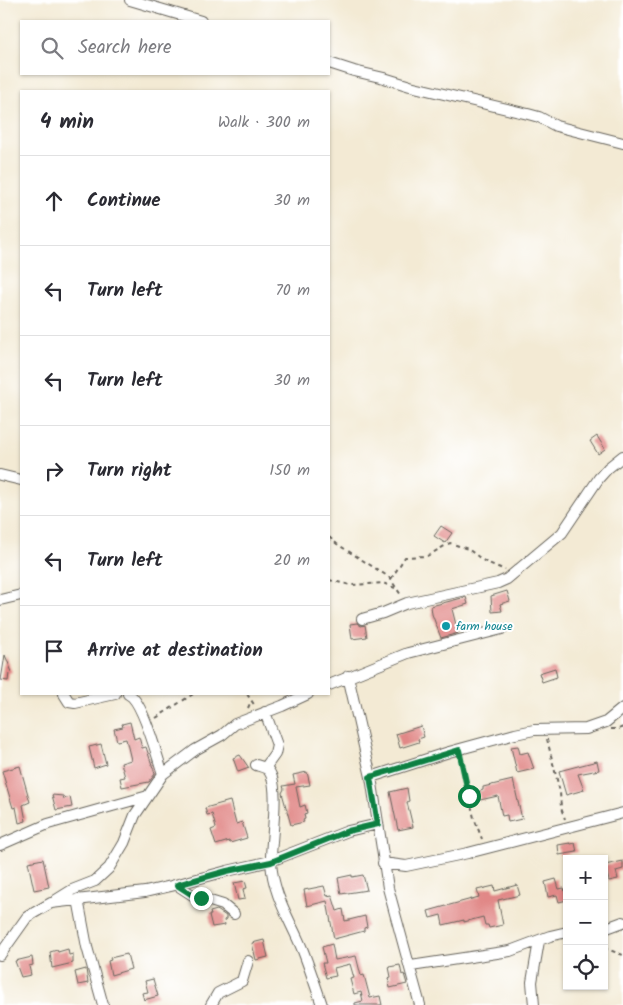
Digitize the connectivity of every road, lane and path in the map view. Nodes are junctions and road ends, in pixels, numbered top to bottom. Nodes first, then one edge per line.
1 (130, 0) edge
2 (197, 20) edge
3 (330, 63) edge
4 (623, 143) edge
5 (623, 456) edge
6 (0, 475) edge
7 (20, 480) edge
8 (330, 538) edge
9 (514, 573) junction
10 (391, 579) junction
11 (330, 580) edge
12 (395, 588) junction
13 (20, 595) edge
14 (0, 600) edge
15 (407, 603) junction
16 (362, 618) dead end
17 (502, 629) dead end
18 (348, 676) junction
19 (330, 684) edge
20 (65, 695) edge
21 (110, 695) edge
22 (130, 695) edge
23 (191, 695) edge
24 (248, 695) edge
25 (306, 695) edge
26 (623, 708) edge
27 (263, 713) junction
28 (146, 724) junction
29 (545, 730) junction
30 (459, 750) junction
31 (163, 774) junction
32 (370, 777) junction
33 (148, 796) junction
34 (623, 813) edge
35 (378, 824) junction
36 (572, 826) junction
37 (0, 845) edge
38 (487, 849) junction
39 (271, 862) junction
40 (383, 863) junction
41 (177, 885) junction
42 (78, 899) junction
43 (51, 903) junction
44 (234, 914) dead end
45 (623, 922) edge
46 (608, 928) edge
47 (563, 933) edge
48 (539, 941) junction
49 (608, 949) edge
50 (0, 955) edge
51 (623, 955) edge
52 (248, 961) dead end
53 (411, 966) junction
54 (103, 1005) edge
55 (211, 1005) edge
56 (322, 1005) edge
57 (420, 1005) edge
58 (534, 1005) edge

1 - 2 street
3 - 4 street
5 - 9 street
6 - 7 street
8 - 10 path
9 - 10 path
9 - 15 street
10 - 12 path
11 - 12 path
12 - 15 path
13 - 14 street
15 - 16 street
17 - 18 street
18 - 19 street
18 - 32 street
20 - 21 street
22 - 28 street
23 - 28 path
24 - 27 path
25 - 27 street
26 - 29 street
27 - 31 street
27 - 39 street
28 - 31 street
29 - 30 street
29 - 36 path
30 - 32 street
30 - 38 path
31 - 33 street
32 - 35 street
33 - 37 street
33 - 43 street
34 - 36 street
35 - 39 street
35 - 40 street
36 - 38 street
38 - 40 street
39 - 41 street
39 - 56 street
40 - 53 street
41 - 42 street
41 - 44 street
42 - 43 street
42 - 54 street
43 - 50 street
45 - 46 street
47 - 48 street
48 - 53 street
48 - 58 street
49 - 51 path
52 - 55 street
53 - 57 street

